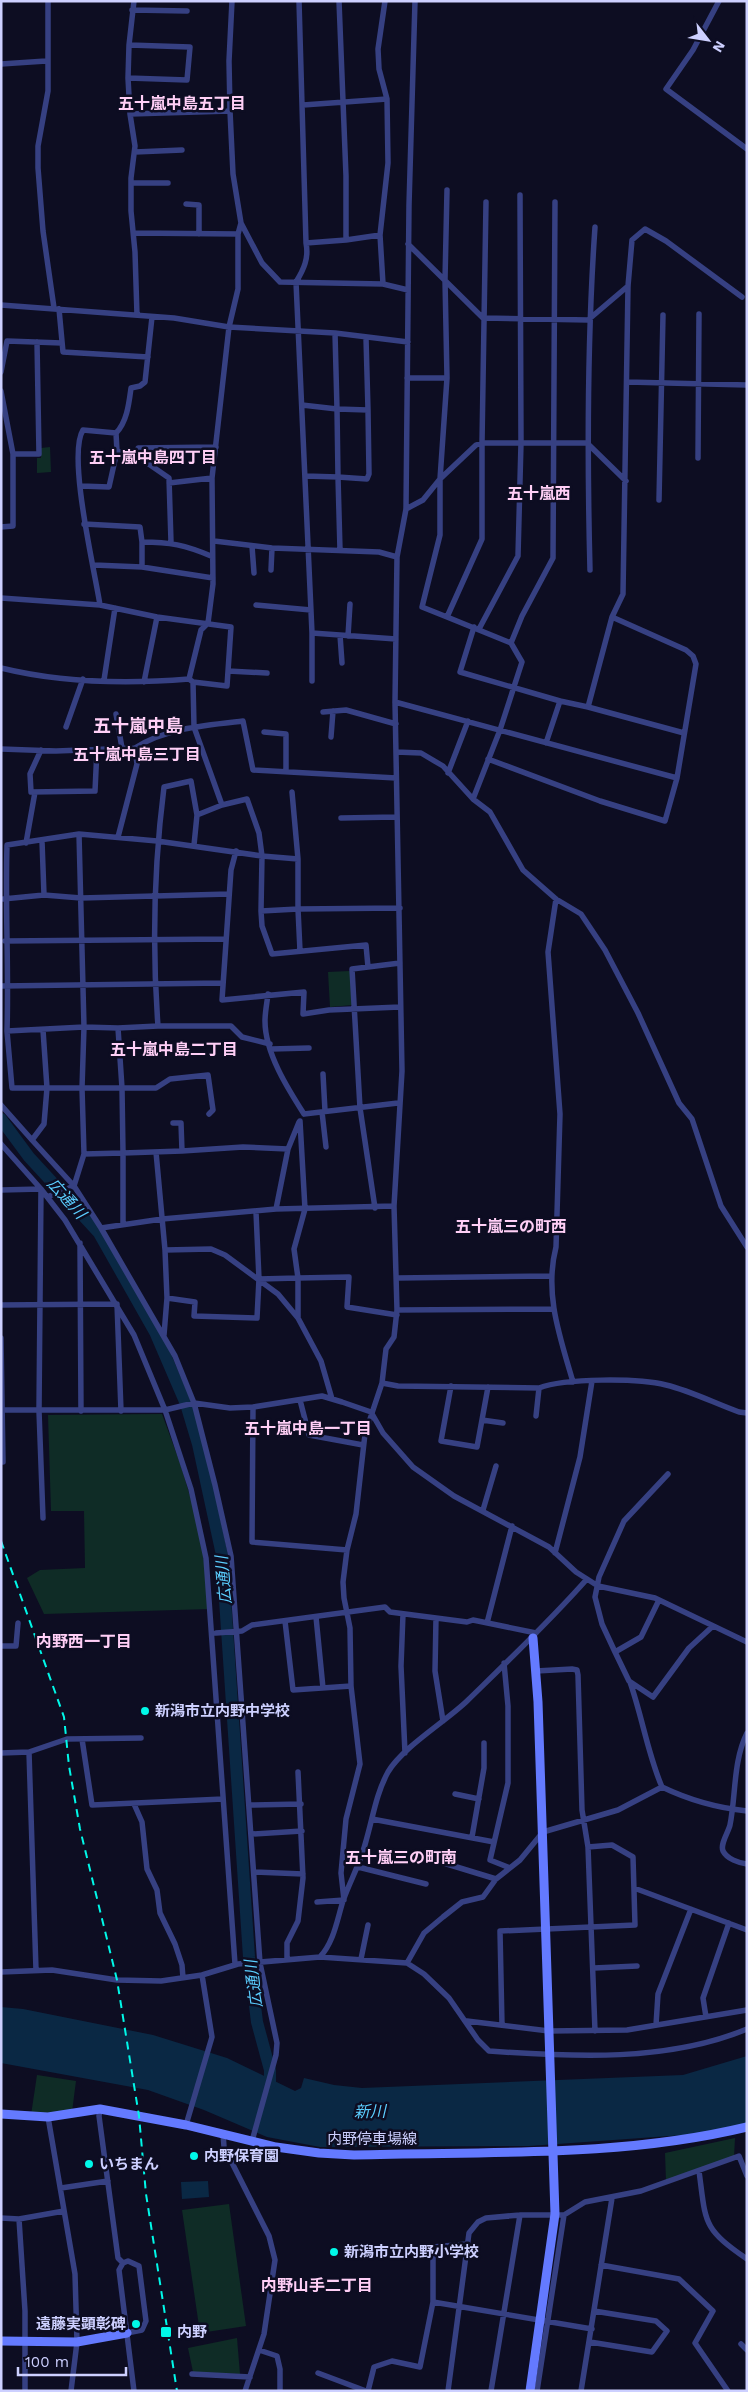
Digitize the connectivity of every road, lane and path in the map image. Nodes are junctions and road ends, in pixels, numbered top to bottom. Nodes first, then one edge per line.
1 (48, 1) edge
2 (134, 1) edge
3 (232, 1) edge
4 (299, 1) edge
5 (339, 1) edge
6 (385, 1) edge
7 (415, 1) edge
8 (720, 1) edge
9 (132, 10) junction
10 (188, 11) dead end
11 (129, 45) junction
12 (46, 61) junction
13 (1, 64) edge
14 (128, 78) junction
15 (387, 99) junction
16 (342, 102) junction
17 (303, 105) junction
18 (230, 110) junction
19 (130, 114) junction
20 (747, 149) edge
21 (182, 150) dead end
22 (135, 152) junction
23 (131, 183) junction
24 (168, 183) dead end
25 (448, 190) dead end
26 (520, 196) dead end
27 (486, 202) dead end
28 (555, 202) dead end
29 (186, 204) dead end
30 (241, 223) junction
31 (595, 228) dead end
32 (134, 232) junction
33 (199, 234) junction
34 (238, 234) junction
35 (380, 235) junction
36 (346, 240) junction
37 (306, 243) junction
38 (408, 244) junction
39 (445, 280) junction
40 (296, 282) junction
41 (384, 284) junction
42 (628, 286) junction
43 (408, 290) junction
44 (742, 298) dead end
45 (1, 305) edge
46 (56, 308) junction
47 (699, 314) dead end
48 (137, 315) junction
49 (663, 315) dead end
50 (152, 317) junction
51 (483, 318) junction
52 (519, 320) junction
53 (553, 320) junction
54 (588, 320) junction
55 (229, 327) junction
56 (300, 333) junction
57 (335, 333) junction
58 (366, 338) junction
59 (37, 342) junction
60 (408, 342) junction
61 (62, 343) junction
62 (148, 357) junction
63 (1, 372) edge
64 (407, 378) junction
65 (447, 378) junction
66 (627, 382) junction
67 (662, 383) junction
68 (699, 384) junction
69 (747, 385) edge
70 (1, 391) edge
71 (302, 405) junction
72 (337, 409) junction
73 (368, 410) junction
74 (116, 432) junction
75 (482, 443) junction
76 (521, 443) junction
77 (553, 443) junction
78 (587, 443) junction
79 (216, 446) junction
80 (118, 451) junction
81 (13, 454) junction
82 (136, 457) junction
83 (698, 458) dead end
84 (305, 476) junction
85 (338, 477) junction
86 (212, 478) junction
87 (440, 479) junction
88 (626, 481) junction
89 (170, 483) junction
90 (81, 486) junction
91 (659, 500) dead end
92 (406, 509) junction
93 (84, 524) junction
94 (1, 527) edge
95 (214, 541) junction
96 (142, 542) junction
97 (171, 542) junction
98 (252, 546) junction
99 (272, 548) junction
100 (309, 548) junction
101 (340, 550) junction
102 (211, 556) junction
103 (397, 558) junction
104 (94, 565) junction
105 (142, 568) junction
106 (271, 570) dead end
107 (590, 570) dead end
108 (254, 573) dead end
109 (213, 578) junction
110 (1, 598) edge
111 (350, 604) dead end
112 (100, 605) junction
113 (256, 605) dead end
114 (115, 608) junction
115 (310, 610) junction
116 (157, 617) junction
117 (447, 617) junction
118 (612, 617) junction
119 (208, 623) junction
120 (476, 628) junction
121 (312, 633) junction
122 (340, 635) junction
123 (348, 636) junction
124 (396, 639) junction
125 (511, 643) junction
126 (342, 663) dead end
127 (1, 668) edge
128 (228, 671) junction
129 (267, 673) dead end
130 (83, 679) junction
131 (104, 680) junction
132 (191, 680) junction
133 (312, 681) dead end
134 (144, 682) junction
135 (513, 687) junction
136 (560, 701) junction
137 (395, 702) junction
138 (588, 707) junction
139 (333, 711) junction
140 (324, 712) dead end
141 (116, 714) dead end
142 (468, 721) junction
143 (396, 724) junction
144 (194, 727) junction
145 (66, 728) dead end
146 (500, 730) junction
147 (264, 732) dead end
148 (684, 733) junction
149 (331, 737) dead end
150 (546, 743) junction
151 (1, 748) edge
152 (122, 748) junction
153 (135, 748) junction
154 (97, 749) junction
155 (41, 750) junction
156 (396, 752) junction
157 (488, 759) junction
158 (286, 770) junction
159 (448, 773) junction
160 (396, 778) junction
161 (676, 778) junction
162 (35, 792) junction
163 (292, 792) dead end
164 (473, 799) junction
165 (222, 805) junction
166 (197, 815) junction
167 (396, 817) junction
168 (341, 818) dead end
169 (79, 834) junction
170 (118, 837) junction
171 (42, 841) junction
172 (157, 841) junction
173 (26, 844) junction
174 (194, 845) junction
175 (236, 851) junction
176 (262, 856) junction
177 (298, 858) junction
178 (229, 894) junction
179 (44, 895) junction
180 (156, 896) junction
181 (81, 898) junction
182 (3, 899) edge
183 (556, 899) junction
184 (400, 908) junction
185 (298, 909) junction
186 (261, 911) junction
187 (155, 938) junction
188 (225, 939) junction
189 (82, 940) junction
190 (5, 941) junction
191 (300, 951) junction
192 (400, 963) junction
193 (368, 967) junction
194 (222, 983) junction
195 (82, 984) junction
196 (155, 984) junction
197 (1, 986) edge
198 (8, 986) junction
199 (268, 994) junction
200 (400, 1007) junction
201 (355, 1008) junction
202 (158, 1026) junction
203 (84, 1028) junction
204 (118, 1028) junction
205 (43, 1030) junction
206 (7, 1031) junction
207 (270, 1046) junction
208 (309, 1048) dead end
209 (323, 1074) dead end
210 (47, 1088) junction
211 (82, 1088) junction
212 (122, 1088) junction
213 (398, 1103) junction
214 (1, 1105) edge
215 (360, 1108) junction
216 (324, 1112) junction
217 (208, 1114) dead end
218 (304, 1114) junction
219 (300, 1121) junction
220 (188, 1122) dead end
221 (173, 1123) dead end
222 (181, 1123) junction
223 (32, 1140) junction
224 (1, 1144) edge
225 (326, 1147) dead end
226 (288, 1149) junction
227 (182, 1151) junction
228 (156, 1152) junction
229 (123, 1153) junction
230 (84, 1154) junction
231 (73, 1186) junction
232 (41, 1189) junction
233 (1, 1190) edge
234 (48, 1197) junction
235 (394, 1206) junction
236 (375, 1208) junction
237 (276, 1209) junction
238 (305, 1209) junction
239 (256, 1212) junction
240 (162, 1219) junction
241 (123, 1224) junction
242 (101, 1228) junction
243 (80, 1243) junction
244 (747, 1248) edge
245 (165, 1250) junction
246 (551, 1276) junction
247 (298, 1278) junction
248 (397, 1278) junction
249 (259, 1279) junction
250 (167, 1298) junction
251 (1, 1304) edge
252 (116, 1304) junction
253 (40, 1305) junction
254 (80, 1305) junction
255 (553, 1309) junction
256 (397, 1312) junction
257 (298, 1318) junction
258 (164, 1336) junction
259 (1, 1338) edge
260 (382, 1382) junction
261 (573, 1382) junction
262 (592, 1382) junction
263 (451, 1386) junction
264 (488, 1387) junction
265 (539, 1388) junction
266 (332, 1399) junction
267 (300, 1400) junction
268 (191, 1404) junction
269 (253, 1407) junction
270 (2, 1410) edge
271 (39, 1410) junction
272 (121, 1410) junction
273 (166, 1410) junction
274 (82, 1411) junction
275 (371, 1412) junction
276 (747, 1413) edge
277 (536, 1416) dead end
278 (482, 1420) junction
279 (503, 1423) dead end
280 (363, 1445) junction
281 (3, 1462) dead end
282 (496, 1466) dead end
283 (668, 1474) dead end
284 (483, 1510) junction
285 (43, 1518) dead end
286 (512, 1526) junction
287 (347, 1550) junction
288 (556, 1553) junction
289 (587, 1579) junction
290 (598, 1586) junction
291 (659, 1600) junction
292 (347, 1612) junction
293 (403, 1614) junction
294 (316, 1618) junction
295 (436, 1618) junction
296 (285, 1621) junction
297 (487, 1622) junction
298 (18, 1623) dead end
299 (713, 1626) junction
300 (237, 1632) junction
301 (216, 1633) dead end
302 (534, 1636) junction
303 (747, 1642) edge
304 (1, 1646) edge
305 (615, 1652) junction
306 (504, 1663) junction
307 (536, 1671) junction
308 (630, 1682) junction
309 (351, 1686) junction
310 (323, 1688) junction
311 (443, 1722) junction
312 (747, 1733) edge
313 (142, 1738) dead end
314 (82, 1739) junction
315 (484, 1743) dead end
316 (29, 1752) junction
317 (1, 1753) edge
318 (405, 1753) junction
319 (298, 1772) dead end
320 (662, 1787) junction
321 (455, 1794) dead end
322 (478, 1799) junction
323 (224, 1800) junction
324 (134, 1804) junction
325 (250, 1804) junction
326 (301, 1804) junction
327 (731, 1810) junction
328 (747, 1811) edge
329 (372, 1819) junction
330 (584, 1819) junction
331 (302, 1831) junction
332 (543, 1832) junction
333 (252, 1834) junction
334 (472, 1837) junction
335 (494, 1842) junction
336 (588, 1847) junction
337 (437, 1861) dead end
338 (747, 1864) edge
339 (358, 1867) junction
340 (510, 1868) junction
341 (255, 1872) junction
342 (304, 1874) junction
343 (496, 1879) junction
344 (426, 1884) dead end
345 (634, 1888) junction
346 (344, 1900) junction
347 (317, 1902) dead end
348 (691, 1909) junction
349 (729, 1923) junction
350 (368, 1925) dead end
351 (591, 1928) junction
352 (547, 1929) junction
353 (747, 1930) edge
354 (320, 1957) junction
355 (361, 1959) junction
356 (287, 1960) junction
357 (258, 1963) junction
358 (407, 1963) junction
359 (236, 1964) junction
360 (637, 1966) dead end
361 (594, 1968) junction
362 (36, 1970) junction
363 (1, 1972) edge
364 (202, 1975) junction
365 (183, 1978) junction
366 (747, 2010) edge
367 (706, 2017) junction
368 (467, 2021) junction
369 (656, 2024) junction
370 (502, 2025) junction
371 (747, 2029) edge
372 (596, 2031) junction
373 (549, 2034) junction
374 (100, 2109) junction
375 (1, 2114) edge
376 (48, 2117) junction
377 (186, 2125) junction
378 (747, 2127) edge
379 (223, 2133) junction
380 (252, 2141) junction
381 (700, 2171) junction
382 (747, 2176) edge
383 (108, 2181) junction
384 (61, 2188) junction
385 (612, 2198) junction
386 (64, 2211) junction
387 (520, 2215) junction
388 (560, 2215) junction
389 (1, 2218) edge
390 (19, 2219) junction
391 (468, 2244) junction
392 (747, 2259) edge
393 (123, 2263) junction
394 (601, 2266) junction
395 (433, 2302) junction
396 (459, 2308) junction
397 (594, 2311) junction
398 (505, 2316) junction
399 (545, 2322) junction
400 (592, 2329) junction
401 (127, 2333) junction
402 (1, 2341) edge
403 (26, 2341) junction
404 (77, 2342) junction
405 (590, 2342) junction
406 (741, 2344) dead end
407 (259, 2350) junction
408 (747, 2350) edge
409 (318, 2372) dead end
410 (192, 2374) dead end
411 (250, 2377) junction
412 (25, 2391) edge
413 (71, 2391) edge
414 (134, 2391) edge
415 (245, 2391) edge
416 (280, 2391) edge
417 (367, 2391) edge
418 (448, 2391) edge
419 (491, 2391) edge
420 (530, 2391) edge
421 (537, 2391) edge
422 (582, 2391) edge
423 (728, 2391) edge

1 - 12 street
2 - 9 street
3 - 18 street
4 - 17 street
5 - 16 street
6 - 15 street
7 - 38 street
8 - 20 street
9 - 10 street
9 - 11 street
11 - 14 street
11 - 14 street
12 - 13 street
12 - 46 street
14 - 19 street
15 - 16 street
15 - 35 street
16 - 17 street
16 - 36 street
17 - 37 street
18 - 19 street
18 - 30 street
19 - 22 street
21 - 22 street
22 - 23 street
23 - 24 street
23 - 32 street
25 - 39 street
26 - 52 street
27 - 51 street
28 - 53 street
29 - 33 street
30 - 34 street
30 - 40 street
31 - 54 street
32 - 33 street
32 - 48 street
33 - 34 street
34 - 55 street
35 - 36 street
35 - 41 street
36 - 37 street
37 - 40 street
38 - 39 street
38 - 43 street
39 - 51 street
39 - 65 street
40 - 41 street
40 - 56 street
41 - 43 street
42 - 44 street
42 - 54 street
42 - 66 street
43 - 60 street
45 - 46 street
46 - 48 street
46 - 61 street
47 - 68 street
48 - 50 street
49 - 67 street
50 - 55 street
50 - 62 street
51 - 52 street
51 - 75 street
52 - 53 street
52 - 76 street
53 - 54 street
53 - 77 street
54 - 78 street
55 - 56 street
55 - 79 street
56 - 57 street
56 - 71 street
57 - 58 street
57 - 72 street
58 - 60 street
58 - 73 street
59 - 61 street
59 - 63 street
59 - 81 street
60 - 64 street
61 - 62 street
62 - 74 street
64 - 65 street
64 - 92 street
65 - 87 street
66 - 67 street
66 - 88 street
67 - 68 street
67 - 91 street
68 - 69 street
68 - 83 street
70 - 81 street
71 - 72 street
71 - 84 street
72 - 73 street
72 - 85 street
73 - 85 street
74 - 80 street
74 - 90 street
75 - 76 street
75 - 87 street
75 - 117 street
76 - 77 street
76 - 120 street
77 - 78 street
77 - 125 street
78 - 88 street
78 - 107 street
79 - 82 street
79 - 86 street
80 - 82 street
80 - 90 street
81 - 94 street
82 - 89 street
84 - 85 street
84 - 100 street
85 - 101 street
86 - 89 street
86 - 95 street
87 - 92 street
87 - 117 street
88 - 118 street
89 - 97 street
90 - 93 street
92 - 103 street
93 - 96 street
93 - 104 street
95 - 98 street
95 - 102 street
96 - 97 street
96 - 105 street
97 - 102 street
98 - 99 street
98 - 108 street
99 - 100 street
99 - 106 street
100 - 101 street
100 - 115 street
101 - 103 street
102 - 109 street
103 - 124 street
104 - 105 street
104 - 112 street
105 - 109 street
109 - 119 street
110 - 112 street
111 - 123 street
112 - 114 street
113 - 115 street
114 - 116 street
114 - 131 street
115 - 121 street
116 - 119 street
116 - 134 street
117 - 120 street
118 - 138 street
118 - 148 street
119 - 128 street
119 - 132 street
120 - 125 street
120 - 135 street
121 - 122 street
121 - 133 street
122 - 123 street
122 - 126 street
123 - 124 street
124 - 137 street
125 - 135 street
127 - 130 street
128 - 129 street
128 - 132 street
130 - 131 street
130 - 145 street
131 - 134 street
132 - 134 street
132 - 144 street
135 - 136 street
135 - 146 street
136 - 138 street
136 - 150 street
137 - 142 street
137 - 143 street
138 - 148 street
139 - 140 street
139 - 143 street
139 - 149 street
141 - 152 street
142 - 146 street
142 - 159 street
143 - 156 street
144 - 153 street
144 - 158 street
144 - 165 street
146 - 150 street
146 - 157 street
147 - 158 street
148 - 161 street
150 - 161 street
151 - 155 street
152 - 153 street
152 - 154 street
153 - 170 street
154 - 155 street
154 - 162 street
155 - 162 street
156 - 159 street
156 - 160 street
157 - 161 street
157 - 164 street
158 - 160 street
159 - 164 street
160 - 167 street
162 - 173 street
163 - 177 street
164 - 183 street
165 - 166 street
165 - 176 street
166 - 172 street
166 - 174 street
167 - 168 street
167 - 184 street
169 - 170 street
169 - 171 street
169 - 181 street
170 - 172 street
171 - 173 street
171 - 179 street
172 - 174 street
172 - 180 street
173 - 182 street
174 - 175 street
175 - 176 street
175 - 178 street
176 - 177 street
176 - 186 street
177 - 185 street
178 - 180 street
178 - 188 street
179 - 181 street
179 - 182 street
180 - 181 street
180 - 187 street
181 - 189 street
182 - 190 street
183 - 244 street
183 - 246 street
184 - 185 street
184 - 192 street
185 - 186 street
185 - 191 street
186 - 191 street
187 - 188 street
187 - 189 street
187 - 196 street
188 - 194 street
189 - 190 street
189 - 195 street
190 - 198 street
191 - 193 street
192 - 193 street
192 - 200 street
193 - 201 street
194 - 196 street
194 - 199 street
195 - 196 street
195 - 198 street
195 - 203 street
196 - 202 street
197 - 198 street
198 - 206 street
199 - 201 street
199 - 207 street
200 - 201 street
200 - 213 street
201 - 215 street
202 - 204 street
202 - 207 street
203 - 204 street
203 - 205 street
203 - 211 street
204 - 212 street
205 - 206 street
205 - 210 street
206 - 210 street
207 - 208 street
207 - 218 street
209 - 216 street
210 - 211 street
210 - 223 street
211 - 212 street
211 - 230 street
212 - 217 street
212 - 229 street
213 - 215 street
213 - 235 street
214 - 223 street
215 - 216 street
215 - 236 street
216 - 218 street
216 - 225 street
218 - 219 street
219 - 226 street
219 - 238 street
220 - 222 street
221 - 222 street
222 - 227 street
223 - 231 street
224 - 232 street
226 - 227 street
226 - 237 street
227 - 228 street
228 - 229 street
228 - 240 street
229 - 230 street
229 - 241 street
230 - 231 street
231 - 234 street
231 - 242 street
232 - 233 street
232 - 234 street
232 - 253 street
234 - 243 street
235 - 236 street
235 - 248 street
236 - 238 street
237 - 238 street
237 - 239 street
238 - 247 street
239 - 240 street
239 - 249 street
240 - 241 street
240 - 245 street
241 - 242 street
242 - 258 street
243 - 252 street
243 - 254 street
245 - 249 street
245 - 250 street
246 - 248 street
246 - 255 street
247 - 249 street
247 - 256 street
247 - 257 street
248 - 256 street
249 - 250 street
249 - 257 street
250 - 258 street
251 - 253 street
252 - 254 street
252 - 272 street
252 - 273 street
253 - 254 street
253 - 271 street
254 - 274 street
255 - 256 street
255 - 261 street
256 - 260 street
257 - 266 street
258 - 268 street
259 - 270 street
260 - 263 street
260 - 275 street
261 - 262 street
261 - 265 street
262 - 276 street
262 - 288 street
263 - 264 street
263 - 278 street
264 - 265 street
264 - 278 street
265 - 277 street
266 - 267 street
266 - 275 street
267 - 269 street
267 - 280 street
268 - 269 street
268 - 273 street
268 - 300 street
269 - 287 street
270 - 271 street
270 - 281 street
271 - 274 street
271 - 285 street
272 - 273 street
272 - 274 street
273 - 323 street
275 - 280 street
275 - 284 street
278 - 279 street
280 - 287 street
282 - 284 street
283 - 290 street
284 - 286 street
286 - 288 street
286 - 297 street
287 - 292 street
288 - 289 street
289 - 290 street
289 - 302 street
290 - 291 street
290 - 305 street
291 - 299 street
291 - 305 street
292 - 293 street
292 - 294 street
292 - 309 street
293 - 295 street
293 - 318 street
294 - 296 street
294 - 310 street
295 - 297 street
295 - 311 street
296 - 300 street
296 - 310 street
297 - 302 street
298 - 304 street
299 - 303 street
299 - 308 street
300 - 301 street
300 - 325 street
302 - 306 street
302 - 307 main road
305 - 308 street
306 - 311 street
306 - 335 street
307 - 330 street
307 - 332 main road
308 - 320 street
309 - 310 street
309 - 346 street
311 - 318 street
312 - 327 street
313 - 314 street
314 - 316 street
314 - 324 street
315 - 322 street
316 - 317 street
316 - 362 street
318 - 329 street
319 - 326 street
320 - 327 street
320 - 330 street
321 - 322 street
322 - 334 street
323 - 324 street
323 - 359 street
324 - 365 street
325 - 326 street
325 - 333 street
326 - 331 street
327 - 328 street
327 - 338 street
329 - 334 street
329 - 339 street
330 - 332 street
330 - 336 street
331 - 333 street
331 - 342 street
332 - 340 street
332 - 352 main road
333 - 341 street
334 - 335 street
335 - 340 street
336 - 345 street
336 - 351 street
337 - 343 street
339 - 344 street
339 - 346 street
340 - 343 street
341 - 342 street
341 - 357 street
342 - 356 street
343 - 358 street
345 - 348 street
345 - 351 street
346 - 347 street
346 - 354 street
348 - 349 street
348 - 369 street
349 - 353 street
349 - 367 street
350 - 355 street
351 - 352 street
351 - 361 street
352 - 370 street
352 - 373 main road
354 - 355 street
354 - 356 street
355 - 358 street
356 - 357 street
357 - 359 street
357 - 380 street
358 - 368 street
359 - 364 street
360 - 361 street
361 - 372 street
362 - 363 street
362 - 365 street
364 - 365 street
364 - 377 street
366 - 367 street
367 - 369 street
368 - 370 street
368 - 371 street
369 - 372 street
370 - 373 street
372 - 373 street
373 - 388 main road
374 - 376 main road, 内野停車場線
374 - 377 main road, 内野停車場線
374 - 383 street
375 - 376 main road, 内野停車場線
376 - 384 street
377 - 379 main road, 内野停車場線
378 - 380 main road, 内野停車場線
379 - 380 main road, 内野停車場線
379 - 407 street
381 - 382 street
381 - 385 street
381 - 392 street
383 - 384 street
383 - 393 street
384 - 386 street
385 - 388 street
385 - 394 street
386 - 390 street
386 - 404 street
387 - 388 street
387 - 391 street
387 - 398 street
388 - 399 street
388 - 420 main road
389 - 390 street
390 - 403 street
391 - 395 street
391 - 396 street
393 - 401 street
393 - 401 street
394 - 397 street
394 - 423 street
395 - 396 street
395 - 417 street
396 - 398 street
396 - 418 street
397 - 400 street
397 - 405 street
398 - 399 street
398 - 419 street
399 - 400 street
399 - 421 street
400 - 405 street
401 - 404 main road
401 - 414 street
402 - 403 main road
403 - 404 main road
403 - 412 street
404 - 413 street
405 - 422 street
406 - 408 street
407 - 411 street
407 - 416 street
409 - 417 street
410 - 411 street
411 - 415 street

